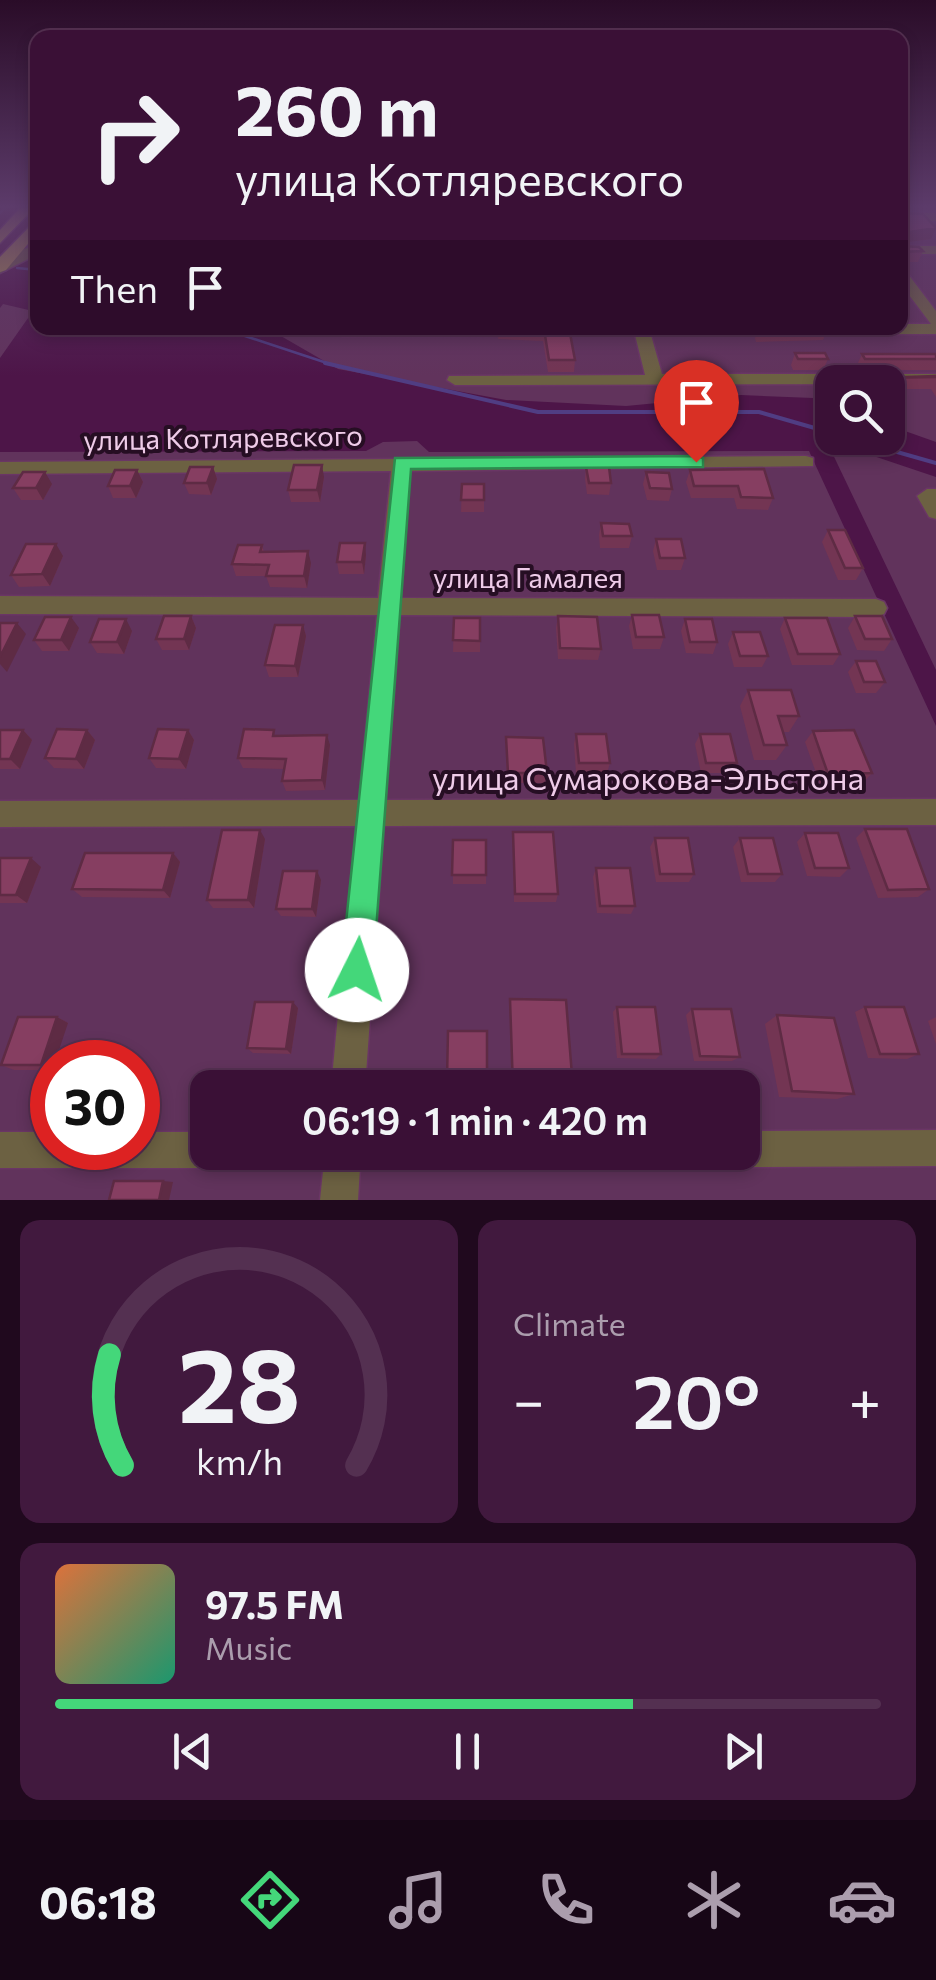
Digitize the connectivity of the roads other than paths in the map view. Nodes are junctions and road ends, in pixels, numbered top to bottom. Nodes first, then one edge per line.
1 (908, 283) edge
2 (936, 286) edge
3 (908, 288) edge
4 (936, 320) edge
5 (908, 330) edge
6 (936, 330) edge
7 (644, 335) edge
8 (936, 378) edge
9 (656, 379) junction
10 (455, 380) dead end
11 (806, 462) dead end
12 (402, 463) junction
13 (0, 467) edge
14 (936, 496) edge
15 (936, 512) edge
16 (392, 605) junction
17 (0, 606) edge
18 (876, 608) dead end
19 (370, 812) junction
20 (936, 812) edge
21 (0, 814) edge
22 (349, 1070) edge
23 (936, 1148) edge
24 (760, 1149) edge
25 (0, 1150) edge
26 (190, 1150) edge
27 (342, 1170) edge
28 (339, 1200) edge

1 - 2 street
3 - 4 street
5 - 6 street
7 - 9 street
8 - 9 street
9 - 10 street
11 - 12 street, улица Котляревского
12 - 13 street, улица Котляревского
12 - 16 street
14 - 15 street
16 - 17 street, улица Гамалея
16 - 18 street, улица Гамалея
16 - 19 street
19 - 20 street, улица Сумарокова-Эльстона
19 - 21 street, улица Сумарокова-Эльстона
19 - 22 street
23 - 24 street
25 - 26 street
27 - 28 street

